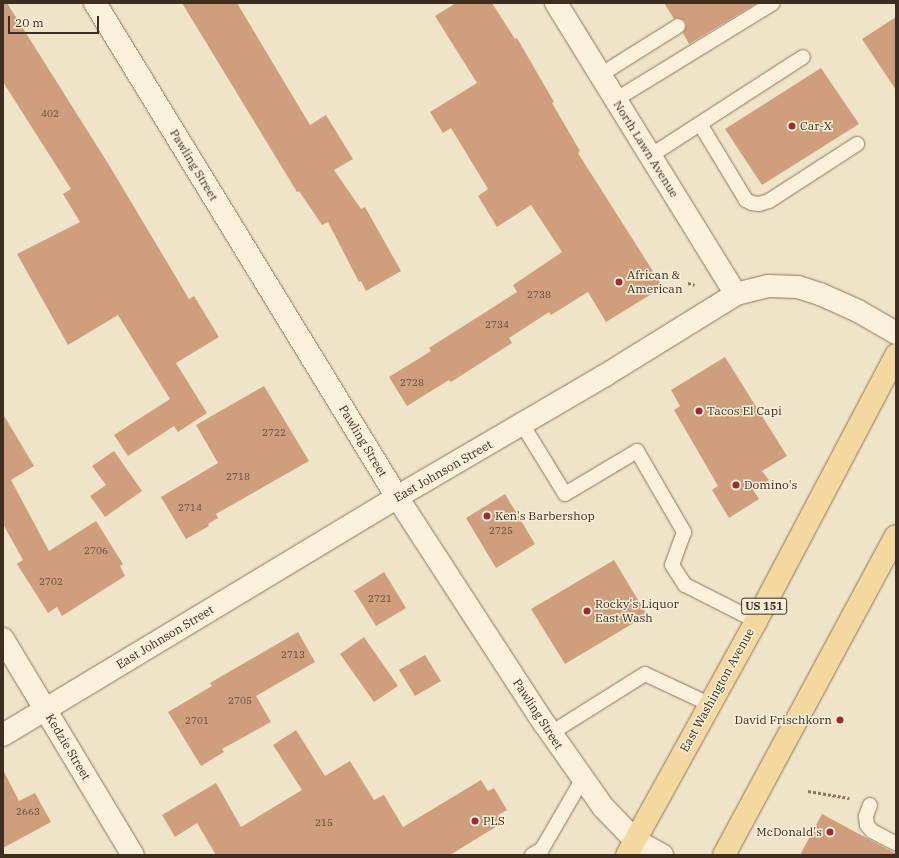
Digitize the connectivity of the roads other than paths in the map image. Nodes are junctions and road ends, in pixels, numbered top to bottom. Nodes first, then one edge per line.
1 (95, 3) edge
2 (556, 3) edge
3 (773, 3) edge
4 (678, 26) dead end
5 (803, 58) dead end
6 (600, 75) junction
7 (615, 100) junction
8 (700, 124) junction
9 (857, 144) dead end
10 (650, 156) junction
11 (736, 294) junction
12 (896, 333) edge
13 (896, 355) edge
14 (522, 424) junction
15 (397, 497) junction
16 (896, 536) edge
17 (756, 621) junction
18 (3, 639) edge
19 (709, 704) junction
20 (46, 710) junction
21 (551, 733) junction
22 (3, 736) edge
23 (582, 780) junction
24 (870, 805) dead end
25 (896, 844) edge
26 (631, 847) edge
27 (133, 855) edge
28 (532, 855) edge
29 (662, 855) edge
30 (724, 855) edge

1 - 15 street, Pawling Street
2 - 6 street, North Lawn Avenue
3 - 7 lane
4 - 6 lane
5 - 8 lane
6 - 7 street, North Lawn Avenue
7 - 10 street, North Lawn Avenue
8 - 9 lane
8 - 10 lane
10 - 11 street, North Lawn Avenue
11 - 12 street, East Johnson Street
11 - 14 street, East Johnson Street
13 - 17 main road, East Washington Avenue / US 151
14 - 15 street, East Johnson Street
14 - 17 lane
15 - 20 street, East Johnson Street
15 - 21 street, Pawling Street
16 - 30 main road
17 - 19 main road, East Washington Avenue / US 151
18 - 20 street, Kedzie Street
19 - 21 lane
19 - 26 main road, East Washington Avenue / US 151
20 - 22 street, East Johnson Street
20 - 27 street, Kedzie Street
21 - 23 street, Pawling Street
23 - 26 street, Pawling Street
23 - 28 lane
24 - 25 lane
26 - 29 street, Pawling Street

